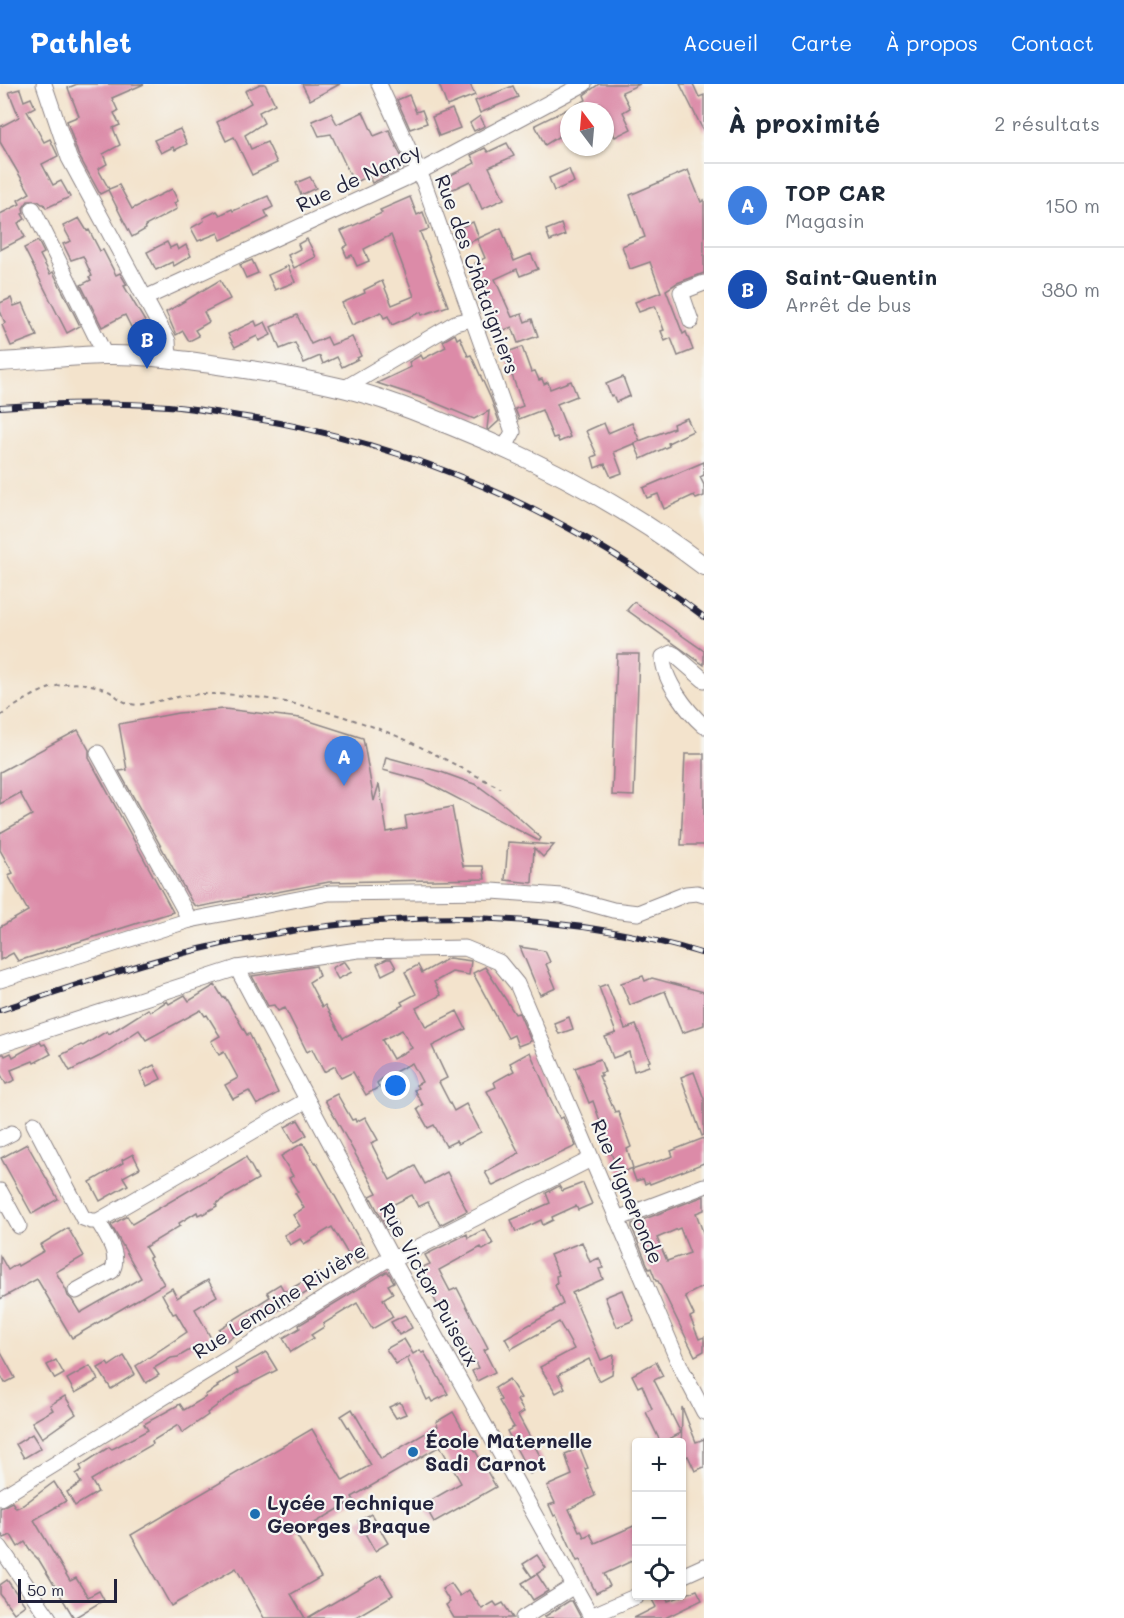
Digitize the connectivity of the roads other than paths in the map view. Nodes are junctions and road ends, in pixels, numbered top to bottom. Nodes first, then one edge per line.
1 (44, 84) edge
2 (379, 84) edge
3 (584, 84) edge
4 (420, 172) junction
5 (33, 209) dead end
6 (704, 283) edge
7 (145, 298) junction
8 (472, 319) junction
9 (691, 321) dead end
10 (105, 355) junction
11 (169, 359) junction
12 (0, 363) edge
13 (345, 388) junction
14 (505, 447) junction
15 (704, 566) edge
16 (704, 680) edge
17 (704, 726) edge
18 (98, 753) dead end
19 (704, 895) edge
20 (190, 920) junction
21 (237, 968) junction
22 (0, 980) edge
23 (0, 1045) edge
24 (307, 1100) junction
25 (34, 1124) dead end
26 (591, 1159) junction
27 (704, 1186) edge
28 (0, 1191) edge
29 (617, 1219) junction
30 (98, 1221) junction
31 (19, 1226) dead end
32 (391, 1257) junction
33 (76, 1291) dead end
34 (704, 1412) edge
35 (0, 1498) edge
36 (2, 1552) edge
37 (704, 1566) edge
38 (686, 1574) edge
39 (574, 1586) junction
40 (632, 1598) edge
41 (591, 1617) edge
42 (49, 1618) edge
43 (523, 1618) edge

1 - 7 street
2 - 4 street, Rue des Châtaigniers
3 - 4 street, Rue de Nancy
4 - 7 street, Rue de Nancy
4 - 8 street, Rue des Châtaigniers
5 - 10 street
6 - 9 street
7 - 11 street
8 - 13 street
8 - 14 street, Rue des Châtaigniers
10 - 11 main road
10 - 12 main road
11 - 13 main road
13 - 14 main road
14 - 15 main road
16 - 17 street
18 - 20 street
19 - 20 street
20 - 22 street
21 - 23 street, Rue Vigneronde
21 - 24 street, Rue Victor Puiseux
21 - 26 street, Rue Vigneronde
24 - 30 street
24 - 32 street, Rue Victor Puiseux
25 - 30 street
26 - 29 street, Rue Vigneronde
26 - 32 street, Rue Lemoine Rivière
27 - 29 street
28 - 31 street
29 - 34 street, Rue Vigneronde
30 - 33 street
32 - 35 street, Rue Lemoine Rivière
32 - 39 street, Rue Victor Puiseux
36 - 42 street
37 - 38 street
39 - 41 street, Rue Victor Puiseux
39 - 43 street
40 - 41 street

